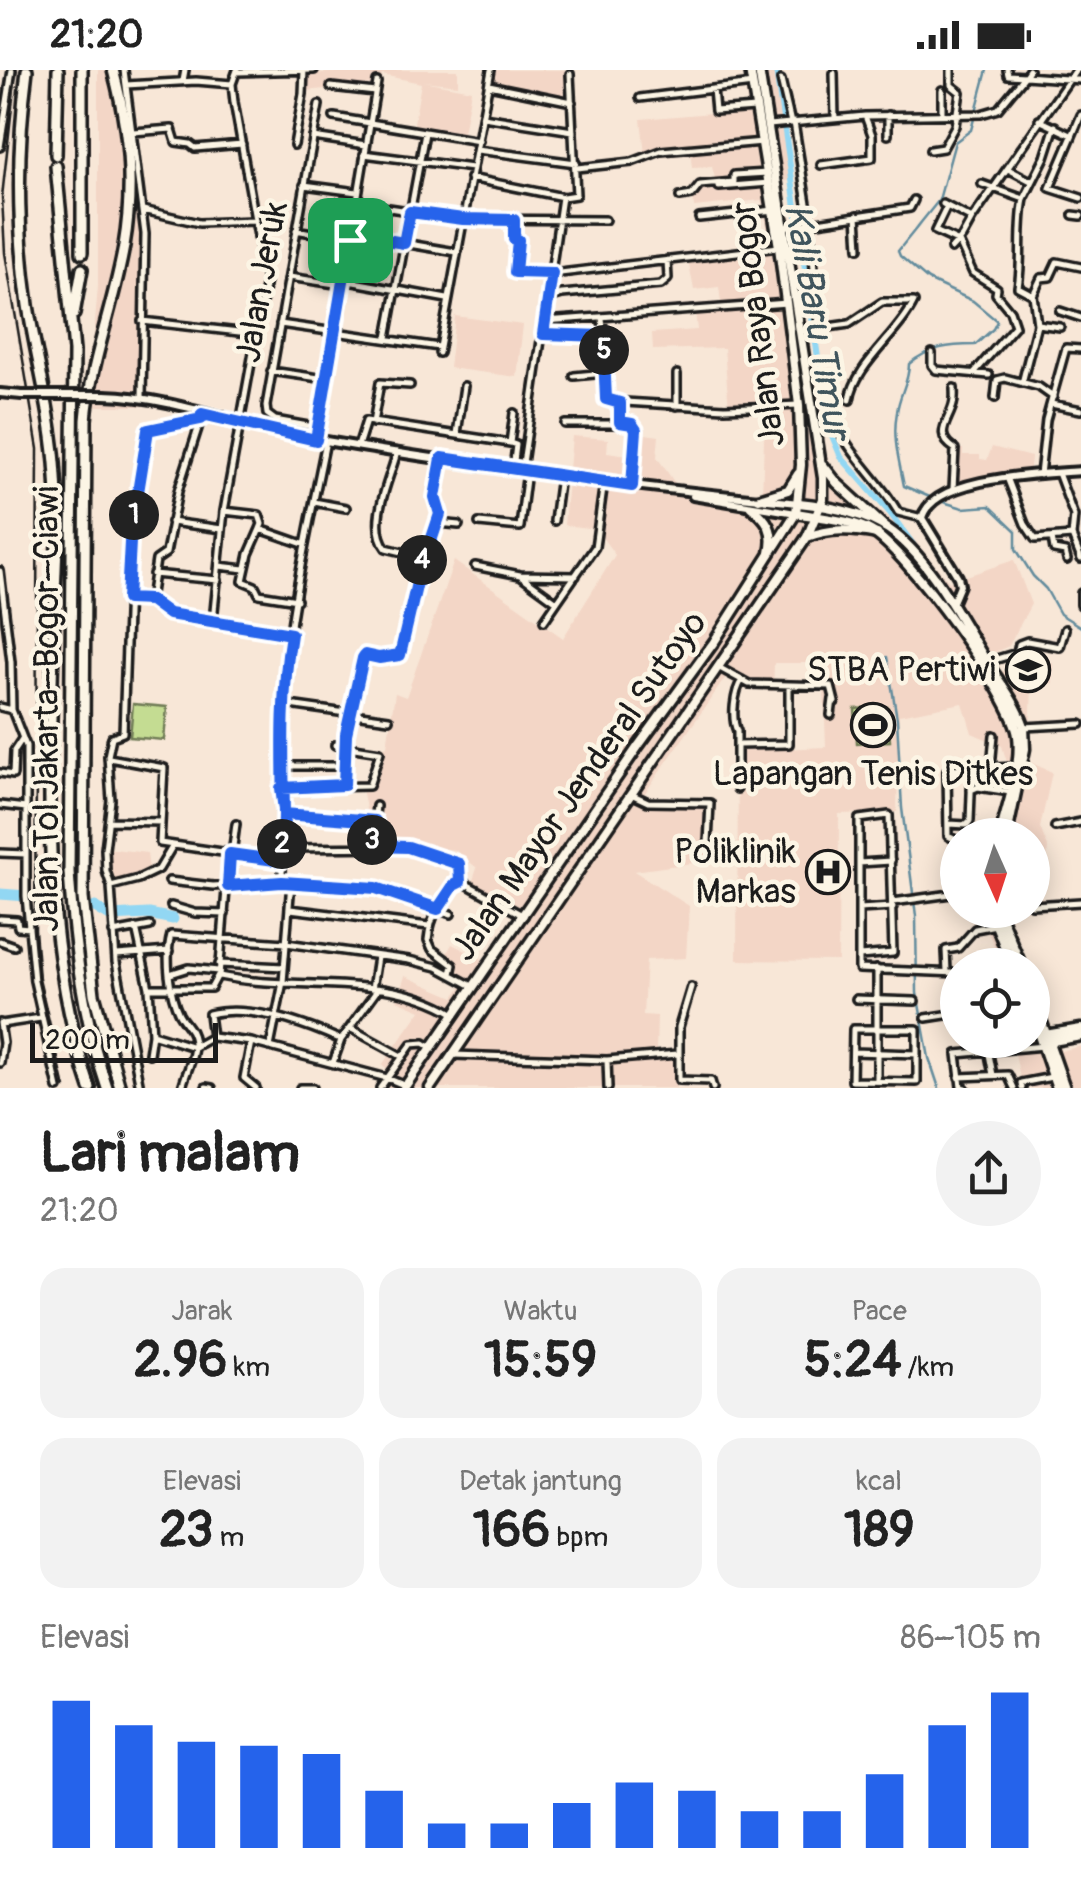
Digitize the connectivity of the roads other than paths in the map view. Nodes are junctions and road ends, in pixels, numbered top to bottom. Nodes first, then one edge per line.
1 (12, 70) edge
2 (27, 70) edge
3 (58, 70) edge
4 (82, 70) edge
5 (114, 70) edge
6 (124, 70) edge
7 (185, 70) edge
8 (304, 70) edge
9 (314, 70) edge
10 (491, 70) edge
11 (750, 70) edge
12 (760, 70) edge
13 (951, 70) edge
14 (1007, 70) edge
15 (1076, 70) edge
16 (237, 71) edge
17 (834, 73) dead end
18 (1027, 73) edge
19 (570, 74) dead end
20 (1070, 78) junction
21 (781, 80) dead end
22 (1081, 80) edge
23 (0, 81) edge
24 (10, 82) junction
25 (183, 82) junction
26 (377, 82) dead end
27 (232, 84) junction
28 (753, 84) junction
29 (126, 85) junction
30 (489, 85) junction
31 (331, 88) dead end
32 (713, 89) junction
33 (942, 90) dead end
34 (375, 92) junction
35 (640, 98) dead end
36 (572, 102) junction
37 (319, 106) dead end
38 (757, 107) junction
39 (3, 109) edge
40 (942, 114) junction
41 (955, 114) junction
42 (888, 115) junction
43 (1081, 115) edge
44 (865, 116) junction
45 (334, 117) dead end
46 (484, 117) junction
47 (836, 119) junction
48 (1039, 120) junction
49 (789, 123) junction
50 (369, 124) junction
51 (769, 125) junction
52 (1054, 126) junction
53 (573, 131) junction
54 (133, 132) junction
55 (1, 134) edge
56 (425, 134) junction
57 (888, 135) dead end
58 (1071, 135) junction
59 (312, 136) junction
60 (479, 141) junction
61 (762, 142) junction
62 (242, 144) junction
63 (294, 145) dead end
64 (366, 145) junction
65 (0, 147) edge
66 (477, 150) junction
67 (930, 150) dead end
68 (364, 154) junction
69 (419, 163) junction
70 (821, 165) dead end
71 (577, 166) junction
72 (472, 168) junction
73 (1008, 168) junction
74 (768, 172) junction
75 (470, 178) junction
76 (1031, 181) junction
77 (769, 183) junction
78 (304, 184) junction
79 (982, 184) dead end
80 (718, 188) dead end
81 (996, 188) junction
82 (357, 192) junction
83 (680, 196) dead end
84 (562, 197) junction
85 (1081, 198) edge
86 (1024, 199) junction
87 (914, 200) dead end
88 (355, 203) junction
89 (143, 210) junction
90 (774, 210) junction
91 (410, 212) junction
92 (857, 216) junction
93 (699, 218) dead end
94 (463, 219) junction
95 (972, 219) junction
96 (254, 220) junction
97 (514, 220) junction
98 (558, 220) junction
99 (605, 220) dead end
100 (803, 223) junction
101 (783, 226) junction
102 (296, 230) junction
103 (350, 237) junction
104 (959, 242) junction
105 (404, 243) junction
106 (780, 247) junction
107 (859, 248) dead end
108 (950, 249) dead end
109 (456, 252) junction
110 (82, 253) dead end
111 (667, 260) junction
112 (1081, 267) edge
113 (82, 269) dead end
114 (552, 274) junction
115 (289, 277) junction
116 (810, 281) junction
117 (343, 283) junction
118 (792, 283) junction
119 (396, 289) junction
120 (1032, 295) junction
121 (549, 298) junction
122 (447, 299) junction
123 (787, 303) junction
124 (1060, 311) dead end
125 (602, 316) junction
126 (1081, 318) edge
127 (142, 321) junction
128 (545, 321) junction
129 (280, 324) junction
130 (1037, 324) junction
131 (72, 326) junction
132 (1060, 327) dead end
133 (816, 329) junction
134 (334, 330) junction
135 (800, 331) junction
136 (257, 334) junction
137 (543, 334) junction
138 (603, 336) junction
139 (387, 338) junction
140 (1081, 349) edge
141 (932, 354) dead end
142 (272, 371) junction
143 (604, 373) junction
144 (974, 373) junction
145 (677, 374) dead end
146 (989, 375) dead end
147 (574, 376) dead end
148 (326, 379) junction
149 (1022, 383) junction
150 (410, 385) dead end
151 (464, 386) dead end
152 (954, 388) dead end
153 (0, 393) edge
154 (142, 397) junction
155 (995, 398) dead end
156 (850, 400) dead end
157 (1052, 400) junction
158 (620, 403) junction
159 (799, 404) junction
160 (676, 406) junction
161 (831, 406) dead end
162 (1081, 410) edge
163 (514, 413) dead end
164 (202, 416) junction
165 (373, 422) junction
166 (620, 422) junction
167 (242, 424) junction
168 (564, 424) dead end
169 (834, 425) junction
170 (318, 428) junction
171 (819, 432) junction
172 (457, 434) junction
173 (316, 440) junction
174 (326, 442) junction
175 (510, 444) junction
176 (358, 446) junction
177 (397, 452) junction
178 (442, 458) junction
179 (820, 461) junction
180 (802, 465) junction
181 (521, 470) junction
182 (1081, 471) edge
183 (1058, 473) junction
184 (1040, 475) junction
185 (560, 476) junction
186 (1008, 480) junction
187 (604, 482) junction
188 (632, 486) junction
189 (953, 489) junction
190 (682, 493) junction
191 (758, 499) junction
192 (314, 502) junction
193 (816, 506) junction
194 (751, 507) junction
195 (346, 508) dead end
196 (798, 508) junction
197 (224, 511) junction
198 (813, 517) junction
199 (922, 518) junction
200 (554, 521) dead end
201 (171, 522) junction
202 (438, 523) junction
203 (479, 523) dead end
204 (458, 525) dead end
205 (885, 527) junction
206 (222, 529) junction
207 (260, 530) junction
208 (877, 534) junction
209 (1072, 536) junction
210 (807, 537) junction
211 (1052, 538) junction
212 (305, 545) junction
213 (418, 556) junction
214 (769, 557) junction
215 (1066, 560) dead end
216 (1081, 560) edge
217 (219, 566) junction
218 (475, 566) dead end
219 (245, 570) junction
220 (0, 571) edge
221 (153, 574) junction
222 (520, 575) junction
223 (576, 576) junction
224 (0, 580) edge
225 (218, 580) junction
226 (1081, 593) edge
227 (127, 599) junction
228 (150, 600) junction
229 (297, 600) junction
230 (557, 602) junction
231 (952, 605) junction
232 (1081, 605) edge
233 (213, 621) junction
234 (544, 622) dead end
235 (1066, 629) dead end
236 (291, 634) junction
237 (0, 660) edge
238 (12, 662) junction
239 (987, 662) junction
240 (718, 667) junction
241 (742, 680) junction
242 (789, 685) junction
243 (282, 704) junction
244 (0, 707) edge
245 (12, 710) junction
246 (352, 712) junction
247 (830, 715) dead end
248 (389, 719) dead end
249 (1081, 724) edge
250 (1024, 727) junction
251 (994, 735) dead end
252 (24, 742) junction
253 (335, 745) dead end
254 (737, 745) junction
255 (345, 746) junction
256 (109, 758) junction
257 (281, 766) junction
258 (344, 766) junction
259 (991, 767) junction
260 (1016, 767) junction
261 (972, 768) junction
262 (0, 773) edge
263 (344, 785) junction
264 (281, 788) junction
265 (736, 789) dead end
266 (971, 790) junction
267 (1010, 792) junction
268 (630, 794) junction
269 (0, 805) edge
270 (376, 806) dead end
271 (26, 808) junction
272 (284, 814) junction
273 (949, 818) edge
274 (969, 818) edge
275 (1006, 818) edge
276 (1008, 818) edge
277 (109, 820) junction
278 (375, 821) junction
279 (161, 822) junction
280 (1081, 822) edge
281 (236, 824) dead end
282 (1056, 827) dead end
283 (708, 843) dead end
284 (173, 845) junction
285 (371, 846) junction
286 (282, 848) junction
287 (0, 853) edge
288 (26, 854) junction
289 (231, 854) junction
290 (282, 861) junction
291 (892, 861) junction
292 (859, 862) junction
293 (169, 882) dead end
294 (282, 882) junction
295 (291, 882) junction
296 (460, 882) junction
297 (111, 886) junction
298 (228, 886) junction
299 (940, 896) edge
300 (1081, 902) edge
301 (1050, 904) edge
302 (893, 905) junction
303 (171, 906) dead end
304 (290, 909) junction
305 (438, 909) junction
306 (859, 909) junction
307 (225, 914) junction
308 (452, 914) dead end
309 (524, 916) junction
310 (0, 920) edge
311 (150, 926) dead end
312 (429, 926) junction
313 (540, 926) junction
314 (29, 928) junction
315 (136, 928) junction
316 (980, 928) edge
317 (113, 933) junction
318 (222, 938) junction
319 (0, 941) edge
320 (286, 943) junction
321 (14, 946) dead end
322 (957, 948) edge
323 (169, 951) junction
324 (143, 954) junction
325 (116, 955) junction
326 (378, 956) junction
327 (860, 956) junction
328 (284, 967) junction
329 (876, 969) junction
330 (218, 970) junction
331 (940, 972) edge
332 (170, 974) junction
333 (452, 974) junction
334 (283, 982) junction
335 (691, 987) dead end
336 (150, 988) junction
337 (474, 988) junction
338 (375, 989) junction
339 (173, 990) junction
340 (856, 999) dead end
341 (877, 1000) junction
342 (916, 1001) dead end
343 (454, 1014) junction
344 (940, 1016) edge
345 (41, 1018) junction
346 (276, 1018) junction
347 (926, 1018) dead end
348 (0, 1024) edge
349 (350, 1028) junction
350 (877, 1029) junction
351 (1081, 1032) edge
352 (152, 1034) junction
353 (212, 1038) junction
354 (1050, 1039) edge
355 (341, 1040) junction
356 (251, 1042) junction
357 (270, 1046) junction
358 (194, 1047) junction
359 (432, 1048) junction
360 (852, 1052) junction
361 (1050, 1052) edge
362 (877, 1053) junction
363 (149, 1054) dead end
364 (678, 1054) junction
365 (917, 1054) junction
366 (451, 1056) junction
367 (403, 1057) junction
368 (957, 1058) edge
369 (990, 1058) edge
370 (1049, 1058) edge
371 (608, 1060) junction
372 (0, 1063) edge
373 (332, 1064) junction
374 (993, 1075) junction
375 (960, 1077) junction
376 (1053, 1077) junction
377 (387, 1078) junction
378 (877, 1082) junction
379 (405, 1087) edge
380 (58, 1088) edge
381 (86, 1088) edge
382 (106, 1088) edge
383 (120, 1088) edge
384 (140, 1088) edge
385 (182, 1088) edge
386 (256, 1088) edge
387 (300, 1088) edge
388 (313, 1088) edge
389 (380, 1088) edge
390 (430, 1088) edge
391 (608, 1088) edge
392 (713, 1088) edge
393 (965, 1088) edge
394 (1018, 1088) edge
395 (1057, 1088) edge
396 (1065, 1088) edge

1 - 24 street
2 - 381 highway, Jalan Tol Jakarta–Bogor–Ciawi
3 - 131 highway, Jalan Tol Jakarta–Bogor–Ciawi
4 - 110 highway
5 - 383 highway
6 - 29 street
7 - 25 street
8 - 9 street
8 - 16 street
8 - 63 street
10 - 30 street
11 - 28 main road, Jalan Raya Bogor
12 - 51 main road, Jalan Raya Bogor
13 - 41 street
14 - 18 street
15 - 20 street
16 - 27 street
17 - 47 street
18 - 20 street
18 - 41 street
19 - 36 street
20 - 22 street
20 - 48 street
21 - 49 street
23 - 24 street
24 - 39 street
25 - 27 street
25 - 29 street
26 - 34 street
27 - 62 street
28 - 32 street
28 - 38 main road, Jalan Raya Bogor
29 - 54 street
30 - 36 street
30 - 46 street
31 - 34 street
32 - 35 street
32 - 38 street
33 - 40 street
34 - 50 street
36 - 53 street
37 - 59 street, Jalan Jeruk
38 - 61 main road, Jalan Raya Bogor
39 - 55 street
40 - 41 street
40 - 42 street
41 - 67 street
42 - 44 street
42 - 57 street
43 - 58 street
44 - 47 street
44 - 70 street
45 - 50 street
46 - 53 street
46 - 60 street
47 - 49 street
48 - 52 street
48 - 73 street
49 - 51 street
49 - 100 street
50 - 56 street
50 - 64 street
51 - 101 main road, Jalan Raya Bogor
52 - 58 street
52 - 76 street
53 - 71 street
54 - 62 street
54 - 89 street
55 - 65 street
56 - 60 street
56 - 69 street
58 - 85 street
59 - 64 street
59 - 78 street, Jalan Jeruk
60 - 66 street
61 - 71 street
61 - 74 main road, Jalan Raya Bogor
62 - 96 street
64 - 68 street
66 - 71 street
66 - 72 street
68 - 69 street
68 - 82 street
69 - 72 street
69 - 91 street
71 - 84 street
72 - 75 street
73 - 76 street
73 - 81 street
74 - 77 main road, Jalan Raya Bogor
74 - 83 street
75 - 84 street
75 - 94 street
76 - 86 street
77 - 80 street
77 - 90 main road, Jalan Raya Bogor
78 - 82 street
78 - 102 street, Jalan Jeruk
79 - 81 street
81 - 86 street
81 - 95 street
82 - 88 street
84 - 98 street
86 - 120 street
87 - 92 street
88 - 91 street
88 - 103 street
89 - 96 street
89 - 127 street
90 - 93 street
90 - 106 main road, Jalan Raya Bogor
91 - 94 street
91 - 105 street
92 - 100 street
92 - 107 street
94 - 97 street
94 - 109 street
95 - 104 street
95 - 104 street
96 - 136 street
97 - 98 street
97 - 114 street
98 - 99 street
98 - 114 street
100 - 101 street
100 - 116 street
101 - 118 main road, Jalan Raya Bogor
102 - 103 street
102 - 115 street, Jalan Jeruk
103 - 105 street
103 - 117 street
104 - 108 street
104 - 144 street
105 - 109 street
105 - 119 street
106 - 111 street
106 - 123 main road, Jalan Raya Bogor
109 - 122 street
111 - 114 street
111 - 121 street
112 - 120 street
113 - 131 highway, Jalan Tol Jakarta–Bogor–Ciawi
114 - 121 street
115 - 117 street
115 - 129 street, Jalan Jeruk
116 - 118 street
116 - 133 street
117 - 119 street
117 - 134 street
118 - 135 main road, Jalan Raya Bogor
119 - 122 street
119 - 139 street
120 - 130 street
121 - 128 street
122 - 139 street
123 - 125 street
123 - 159 main road, Jalan Raya Bogor
124 - 126 street
125 - 128 street
125 - 138 street
127 - 136 street
127 - 154 street
128 - 137 street
129 - 134 street
129 - 142 street, Jalan Jeruk
130 - 132 street
130 - 149 street
131 - 382 highway, Jalan Tol Jakarta–Bogor–Ciawi
133 - 135 street
133 - 156 street
134 - 139 street
134 - 148 street
135 - 171 main road, Jalan Raya Bogor
136 - 167 street
137 - 138 street
137 - 181 street
138 - 143 street
140 - 157 street
141 - 144 street
142 - 148 street
142 - 170 street, Jalan Jeruk
143 - 147 street
143 - 158 street
144 - 146 street
145 - 160 street
148 - 170 street
149 - 155 street
149 - 157 street
150 - 165 street
151 - 172 street
152 - 189 street
153 - 154 street, bridge
154 - 164 street
157 - 162 street
157 - 184 street
158 - 160 street
158 - 166 street
159 - 160 street
159 - 180 main road, Jalan Raya Bogor
161 - 169 street
163 - 175 street
164 - 167 street
164 - 201 street
164 - 227 street
165 - 172 street
165 - 176 street
166 - 168 street
166 - 188 street
167 - 173 street
167 - 197 street
169 - 171 street
169 - 199 street
170 - 173 street
171 - 179 main road, Jalan Raya Bogor
172 - 175 street
173 - 174 street
174 - 176 street
174 - 192 street
175 - 181 street
176 - 177 street
177 - 178 street
177 - 213 street
178 - 181 street
178 - 202 street
179 - 193 main road, Jalan Raya Bogor
179 - 205 main road
180 - 191 main road
180 - 196 main road, Jalan Raya Bogor
181 - 185 street
181 - 203 street
182 - 183 street
183 - 184 street
183 - 209 street
184 - 186 street
185 - 187 street
185 - 200 street
186 - 189 street
186 - 211 street
187 - 188 street
187 - 223 street
188 - 190 street
189 - 199 street
190 - 191 street
190 - 194 street
191 - 196 street
192 - 195 street
192 - 212 street
193 - 196 main road
193 - 198 main road, Jalan Raya Bogor
193 - 205 main road
194 - 196 street
194 - 214 main road
196 - 198 main road
196 - 214 main road, Jalan Mayor Jenderal Sutoyo
197 - 206 street
197 - 207 street
198 - 208 main road
198 - 210 main road, Jalan Mayor Jenderal Sutoyo
199 - 231 street
201 - 206 street
201 - 221 street
202 - 204 street
202 - 213 street
205 - 231 main road
206 - 217 street
207 - 212 street
207 - 219 street
208 - 210 main road
208 - 260 main road
209 - 211 street
209 - 216 street
210 - 240 main road, Jalan Mayor Jenderal Sutoyo
211 - 215 street
212 - 229 street
213 - 246 street
214 - 309 main road, Jalan Mayor Jenderal Sutoyo
217 - 219 street
217 - 225 street
218 - 222 street
219 - 229 street
220 - 224 street
221 - 225 street
221 - 228 street
222 - 223 street
222 - 230 street
223 - 230 street
224 - 238 street
225 - 233 street
226 - 232 street
227 - 228 street
227 - 256 street
228 - 233 street
229 - 236 street
230 - 234 street
231 - 239 main road
233 - 236 street
235 - 239 street
236 - 243 street
237 - 238 street
238 - 245 street
239 - 250 main road
240 - 241 street
240 - 268 main road, Jalan Mayor Jenderal Sutoyo
241 - 242 street
241 - 254 street
242 - 247 street
242 - 254 street
243 - 246 street
243 - 257 street
244 - 245 street
245 - 252 street
246 - 248 street
246 - 255 street
249 - 250 street
250 - 276 main road
251 - 259 street
252 - 262 street
252 - 271 street
253 - 255 street
254 - 265 street
255 - 258 street
255 - 263 street
256 - 277 street
256 - 279 street
257 - 258 street
257 - 264 street
258 - 263 street
259 - 260 street
259 - 261 street
260 - 267 main road
261 - 266 street
261 - 273 street
263 - 264 street
264 - 272 street
266 - 267 street
266 - 274 street
267 - 275 main road
268 - 283 street
268 - 313 main road, Jalan Mayor Jenderal Sutoyo
269 - 271 street
270 - 278 street
271 - 288 street
272 - 278 street
272 - 286 street
277 - 279 street
277 - 297 street
278 - 285 street
279 - 284 street
280 - 282 street
281 - 289 street
284 - 289 street
284 - 297 street
285 - 286 street
285 - 296 street
286 - 290 street
287 - 288 street
288 - 314 street
289 - 290 street
289 - 298 street
290 - 294 street
291 - 292 street
291 - 292 street
291 - 302 street
292 - 306 street
293 - 298 street
294 - 295 street
294 - 298 street
295 - 304 street
295 - 305 street
296 - 305 street
296 - 309 street
297 - 317 street
298 - 307 street
299 - 302 street
300 - 301 street
302 - 306 street
302 - 327 street
303 - 307 street
304 - 312 street
304 - 320 street
305 - 308 street
305 - 312 street
306 - 327 street
307 - 318 street
309 - 313 main road
309 - 337 main road, Jalan Mayor Jenderal Sutoyo
310 - 314 street
311 - 315 street
312 - 333 street
313 - 366 main road, Jalan Mayor Jenderal Sutoyo
314 - 345 street
315 - 317 street
315 - 324 street
316 - 322 street
317 - 325 street
318 - 320 street
318 - 323 street
318 - 330 street
319 - 321 street
320 - 326 street
320 - 328 street
323 - 324 street
323 - 332 street
324 - 325 street
324 - 336 street
325 - 384 street
326 - 333 street
326 - 338 street
327 - 329 street
328 - 330 street
328 - 334 street
329 - 331 street
329 - 341 street
330 - 332 street
330 - 334 street
330 - 339 street
332 - 339 street
333 - 337 street
334 - 338 street
334 - 346 street
335 - 364 street
336 - 339 street
336 - 352 street
337 - 343 main road, Jalan Mayor Jenderal Sutoyo
338 - 343 street
338 - 349 street
339 - 358 street
340 - 341 street
341 - 342 street
341 - 350 street
343 - 359 main road, Jalan Mayor Jenderal Sutoyo
344 - 347 street
345 - 348 street
345 - 380 street
346 - 353 street
346 - 355 street
346 - 357 street
348 - 372 street
349 - 355 street
349 - 367 street
350 - 360 street
350 - 362 street
350 - 365 street
351 - 354 main road
352 - 358 street
352 - 363 street
353 - 356 street
353 - 358 street
355 - 373 street
356 - 357 street
356 - 386 street
357 - 373 street
358 - 385 street
359 - 367 street
359 - 379 main road, Jalan Mayor Jenderal Sutoyo
360 - 362 street
360 - 378 street
361 - 396 main road
362 - 365 street
362 - 378 street
364 - 371 street
364 - 392 street
365 - 378 street
366 - 371 street
366 - 390 main road, Jalan Mayor Jenderal Sutoyo
367 - 377 street
368 - 375 street
369 - 374 street
370 - 376 main road
371 - 391 street
373 - 377 street
374 - 375 street
374 - 394 street
375 - 393 street
376 - 394 street
376 - 395 main road
377 - 379 street
377 - 389 street
387 - 388 street

